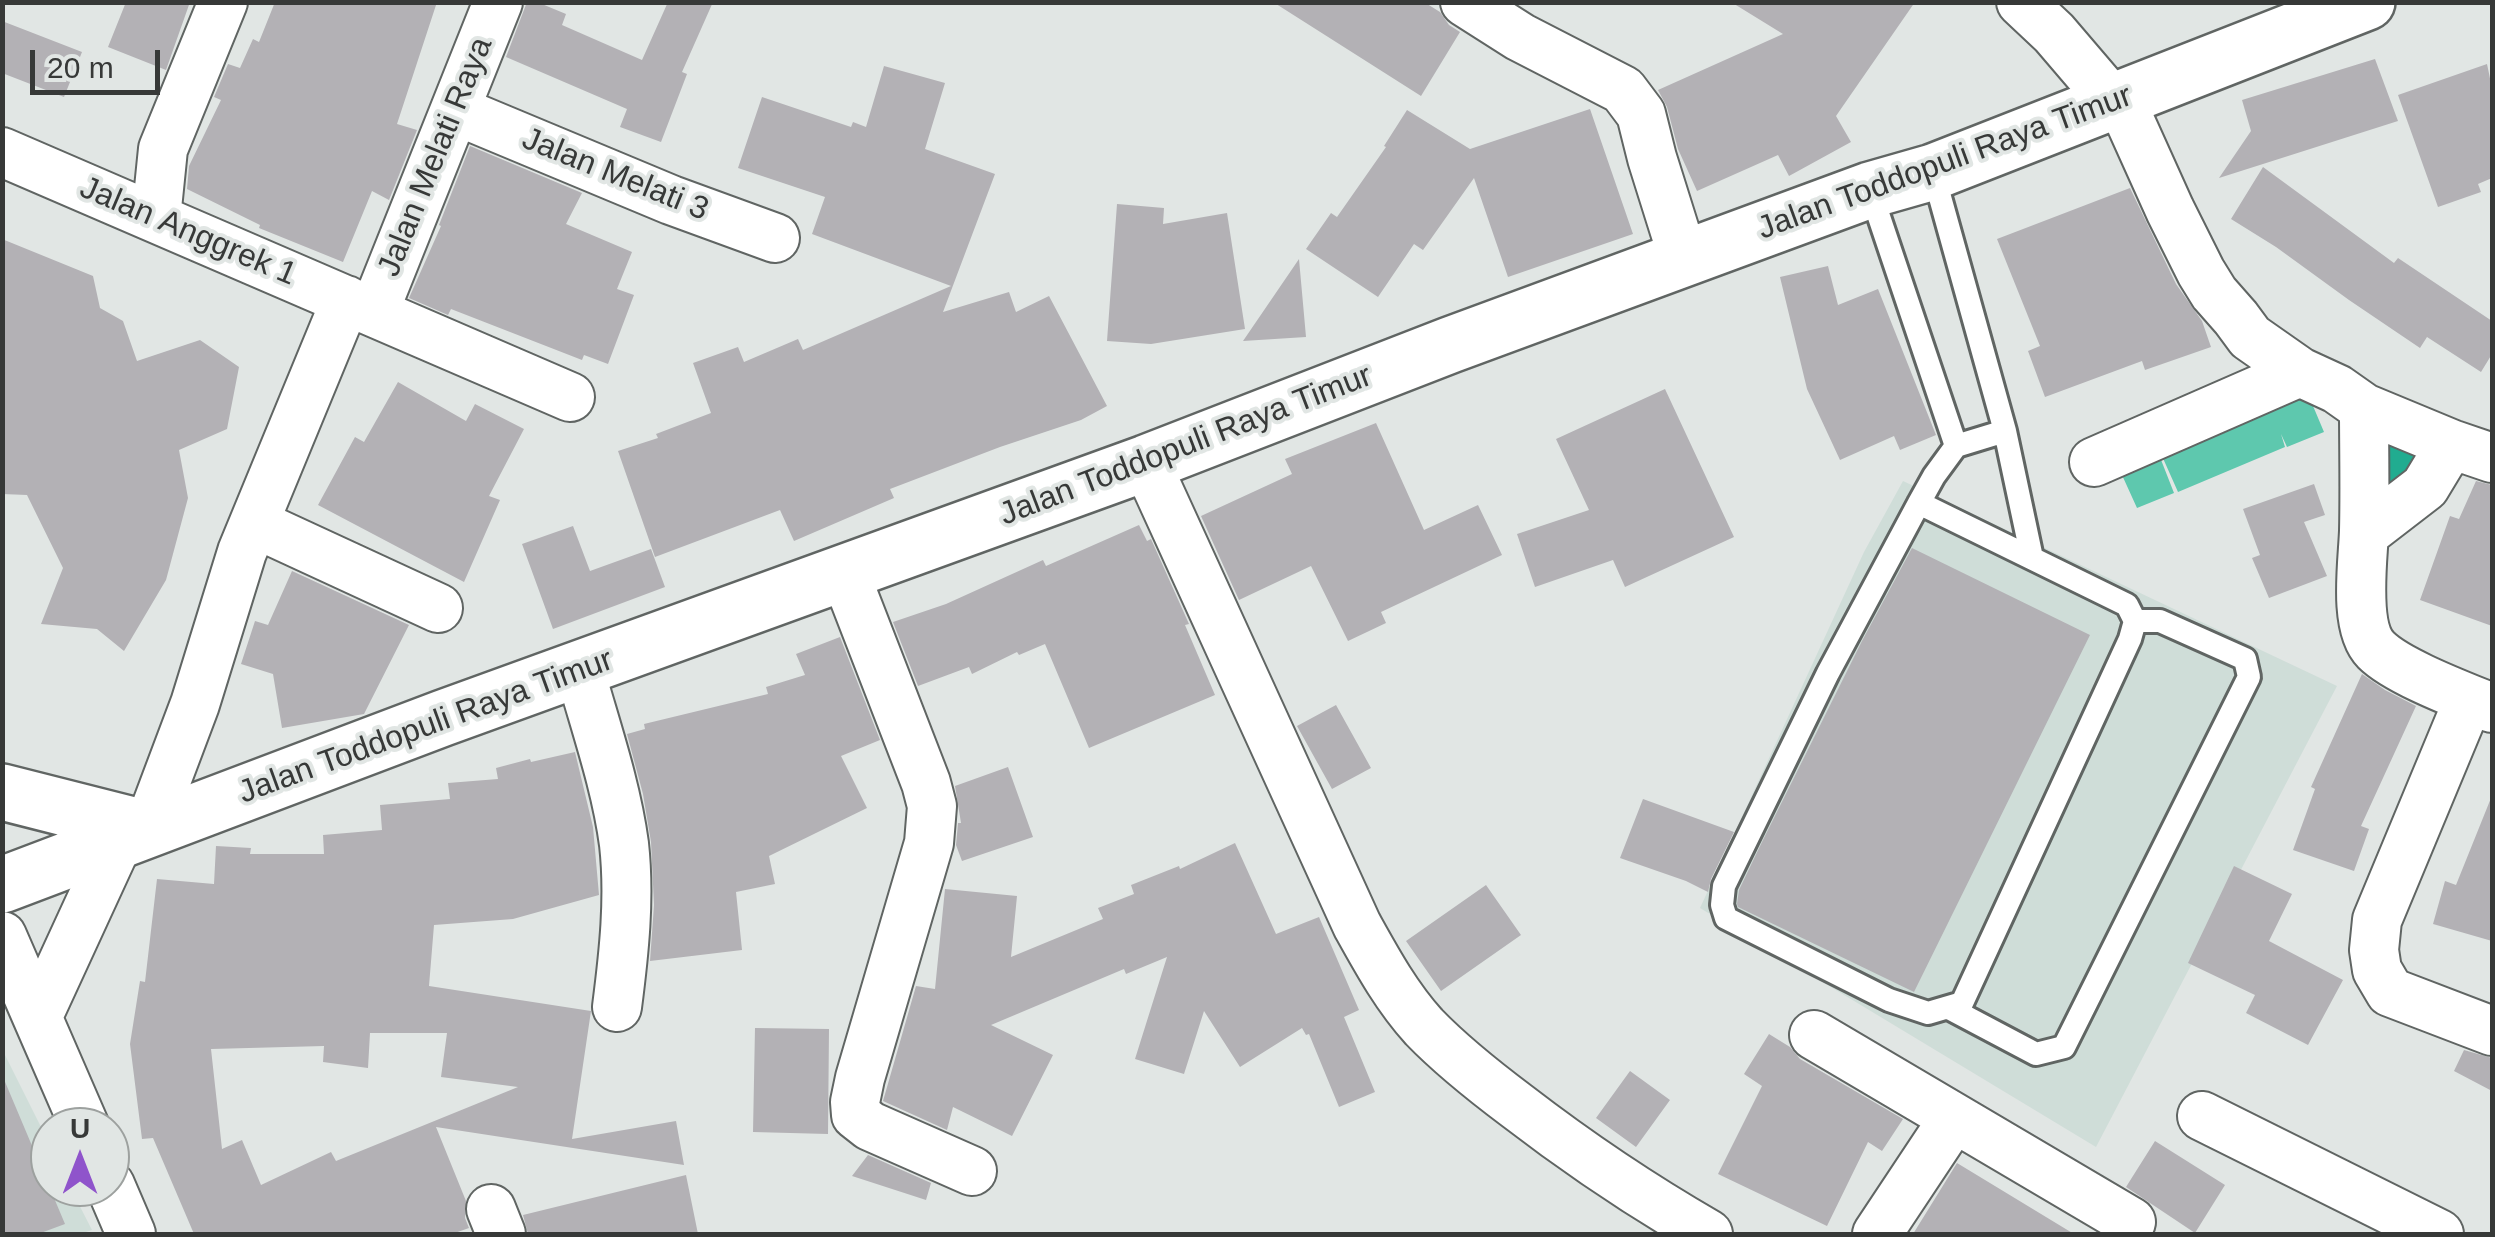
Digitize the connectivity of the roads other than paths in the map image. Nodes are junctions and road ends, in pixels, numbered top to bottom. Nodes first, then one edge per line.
1 (223, 2) edge
2 (498, 2) edge
3 (1465, 2) edge
4 (2021, 2) edge
5 (2367, 2) edge
6 (2117, 100) junction
7 (455, 110) junction
8 (2, 152) edge
9 (1933, 172) junction
10 (1870, 190) junction
11 (156, 218) junction
12 (775, 238) dead end
13 (1684, 260) junction
14 (360, 306) junction
15 (2244, 330) junction
16 (2300, 372) junction
17 (570, 397) dead end
18 (2221, 406) junction
19 (2364, 408) junction
20 (2006, 432) junction
21 (1956, 446) junction
22 (2472, 451) edge
23 (2094, 462) dead end
24 (1146, 463) junction
25 (1919, 503) junction
26 (254, 524) junction
27 (2364, 534) junction
28 (2032, 558) junction
29 (845, 574) junction
30 (438, 608) dead end
31 (2135, 620) junction
32 (580, 670) junction
33 (2481, 704) edge
34 (2, 792) edge
35 (133, 835) junction
36 (2, 885) edge
37 (2, 936) edge
38 (617, 1007) dead end
39 (1949, 1008) junction
40 (38, 1016) junction
41 (2492, 1031) edge
42 (1814, 1035) dead end
43 (77, 1107) edge
44 (2202, 1116) dead end
45 (1954, 1118) junction
46 (972, 1171) dead end
47 (120, 1207) edge
48 (2131, 1222) dead end
49 (131, 1234) edge
50 (1708, 1234) edge
51 (1878, 1234) edge
52 (2439, 1234) edge

1 - 11 street
2 - 7 street, Jalan Melati Raya
3 - 13 street
4 - 6 street
5 - 6 main road, Jalan Toddopuli Raya Timur
6 - 9 main road, Jalan Toddopuli Raya Timur
6 - 15 street
7 - 12 street, Jalan Melati 3
7 - 14 street, Jalan Melati Raya
8 - 11 street, Jalan Anggrek 1
9 - 10 main road, Jalan Toddopuli Raya Timur
9 - 20 lane
10 - 13 main road, Jalan Toddopuli Raya Timur
10 - 21 lane
11 - 14 street, Jalan Anggrek 1
13 - 24 main road, Jalan Toddopuli Raya Timur
14 - 17 street, Jalan Anggrek 1
14 - 26 street, Jalan Melati Raya
15 - 16 street
15 - 18 street
16 - 18 street
16 - 19 street
18 - 23 street
19 - 22 street
19 - 27 street
20 - 21 lane
20 - 28 lane
21 - 25 lane
22 - 27 street
24 - 29 main road, Jalan Toddopuli Raya Timur
24 - 50 street
25 - 28 lane
25 - 39 lane
26 - 30 street
26 - 35 street, Jalan Melati Raya
27 - 33 street
28 - 31 lane
29 - 32 main road, Jalan Toddopuli Raya Timur
29 - 46 street
31 - 39 lane
31 - 39 lane
32 - 35 main road, Jalan Toddopuli Raya Timur
32 - 38 street
33 - 41 street
34 - 35 main road
35 - 36 main road, Jalan Toddopuli Raya Timur
35 - 40 street, Jalan Melati Raya
37 - 40 street
40 - 43 street
42 - 45 street
44 - 52 street
45 - 48 street
45 - 51 street
47 - 49 street

